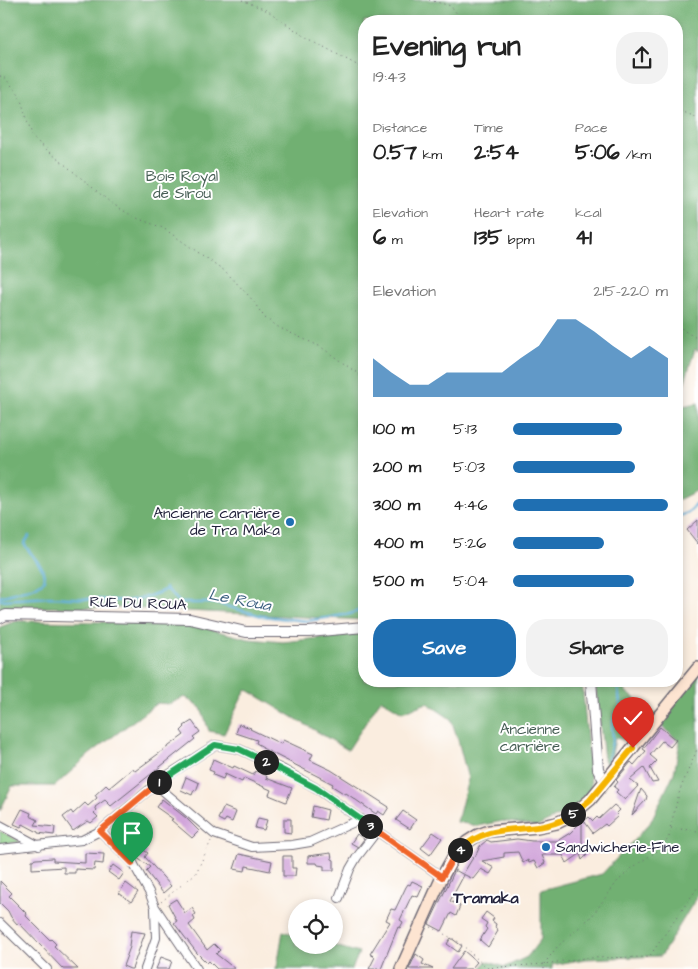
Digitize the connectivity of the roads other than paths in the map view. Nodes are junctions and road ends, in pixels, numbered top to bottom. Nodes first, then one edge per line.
1 (0, 618) edge
2 (358, 628) edge
3 (698, 668) edge
4 (683, 686) edge
5 (591, 687) edge
6 (682, 687) edge
7 (605, 782) junction
8 (155, 784) junction
9 (361, 820) junction
10 (0, 825) edge
11 (100, 831) junction
12 (377, 831) junction
13 (39, 846) junction
14 (0, 849) edge
15 (442, 877) junction
16 (339, 898) dead end
17 (155, 907) junction
18 (0, 923) edge
19 (47, 969) edge
20 (145, 969) edge
21 (197, 969) edge
22 (401, 969) edge

1 - 2 street, RUE DU ROUA
3 - 4 main road
5 - 7 street
6 - 7 main road
7 - 15 main road
8 - 9 street
8 - 9 street
8 - 11 street
9 - 12 street
10 - 13 street
11 - 13 street
11 - 17 street
12 - 15 street
12 - 16 street
13 - 14 street
15 - 22 main road
17 - 20 street
17 - 21 street
18 - 19 street

